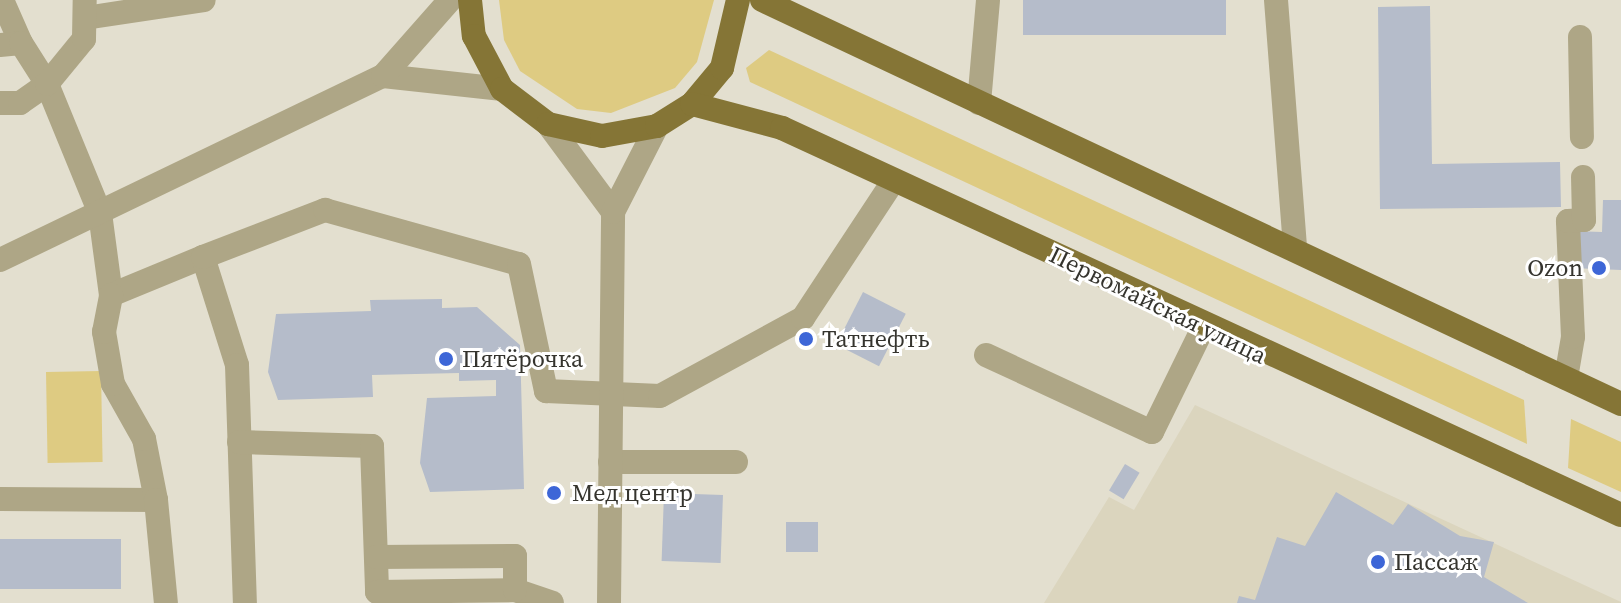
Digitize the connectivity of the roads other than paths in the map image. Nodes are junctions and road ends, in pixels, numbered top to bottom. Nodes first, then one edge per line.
1 (2, 0) edge
2 (204, 0) edge
3 (450, 0) edge
4 (470, 0) edge
5 (738, 0) edge
6 (762, 0) edge
7 (988, 0) edge
8 (1276, 0) edge
9 (85, 9) edge
10 (1580, 37) dead end
11 (10, 44) edge
12 (383, 76) junction
13 (47, 84) junction
14 (502, 89) junction
15 (0, 103) edge
16 (979, 103) junction
17 (692, 104) junction
18 (548, 124) junction
19 (657, 126) junction
20 (1582, 137) dead end
21 (1583, 177) dead end
22 (894, 180) junction
23 (613, 212) junction
24 (100, 213) junction
25 (1295, 248) junction
26 (203, 257) junction
27 (0, 260) edge
28 (111, 295) junction
29 (1204, 326) junction
30 (986, 355) dead end
31 (1566, 378) junction
32 (611, 395) junction
33 (1621, 404) edge
34 (239, 442) junction
35 (610, 462) junction
36 (736, 462) dead end
37 (0, 499) edge
38 (156, 500) junction
39 (1621, 515) edge
40 (376, 557) junction
41 (515, 590) junction
42 (166, 603) edge
43 (245, 603) edge
44 (552, 603) edge
45 (609, 603) edge

1 - 11 street
2 - 9 street
3 - 12 street
4 - 14 main road
5 - 17 main road
6 - 16 main road
7 - 16 street
8 - 25 street
9 - 13 street
10 - 20 street
11 - 13 street
12 - 14 street
12 - 24 street
13 - 15 street
13 - 24 street
14 - 18 main road
16 - 25 main road
17 - 19 main road
17 - 22 main road, Первомайская улица
18 - 19 main road
18 - 23 street
19 - 23 street
21 - 31 street
22 - 29 main road, Первомайская улица
22 - 32 street
23 - 32 street
24 - 27 street
24 - 28 street
25 - 31 main road
26 - 28 street
26 - 32 street
26 - 34 street
28 - 38 street
29 - 30 street
29 - 39 main road, Первомайская улица
31 - 33 main road
32 - 35 street
34 - 40 street
34 - 43 street
35 - 36 street
35 - 45 street
37 - 38 street
38 - 42 street
40 - 41 street
40 - 41 street
41 - 44 street

